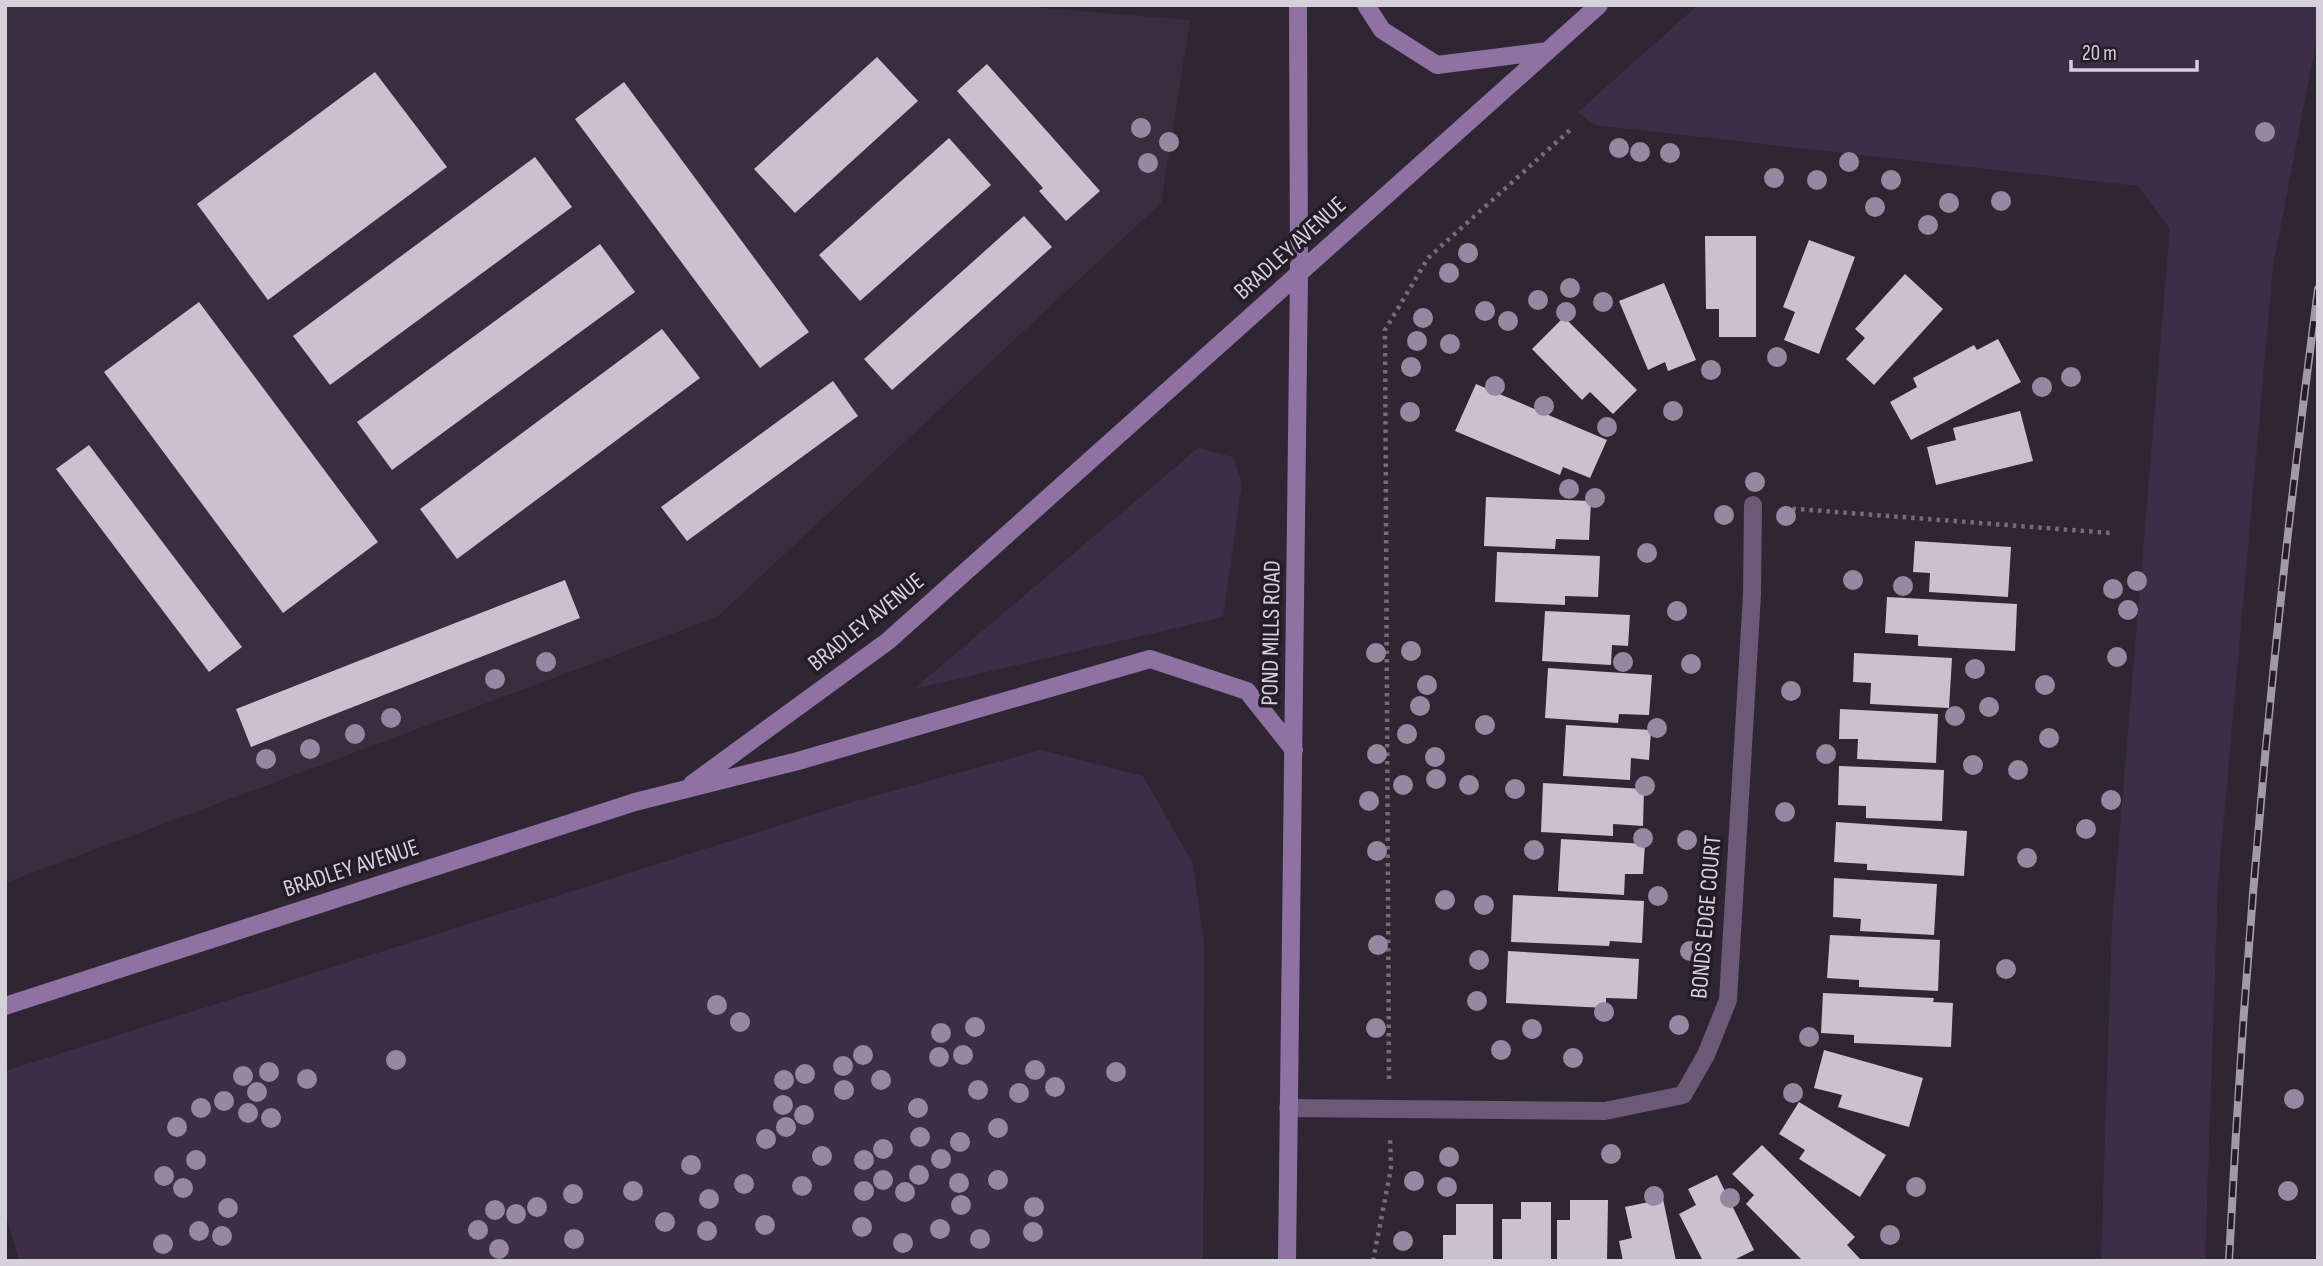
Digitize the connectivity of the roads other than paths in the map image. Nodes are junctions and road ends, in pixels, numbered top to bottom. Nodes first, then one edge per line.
1 (1297, 5) edge
2 (1366, 5) edge
3 (1599, 5) edge
4 (1548, 51) junction
5 (1299, 273) junction
6 (1753, 505) road end
7 (1294, 750) junction
8 (684, 790) junction
9 (5, 1006) edge
10 (1288, 1108) junction
11 (1287, 1261) edge

1 - 5 main road, POND MILLS ROAD
2 - 4 main road
3 - 4 main road, BRADLEY AVENUE
4 - 5 main road, BRADLEY AVENUE
5 - 7 main road, POND MILLS ROAD
5 - 8 main road, BRADLEY AVENUE
6 - 10 street, BONDS EDGE COURT
7 - 8 main road
7 - 10 main road, POND MILLS ROAD
8 - 9 main road, BRADLEY AVENUE
10 - 11 main road, POND MILLS ROAD

